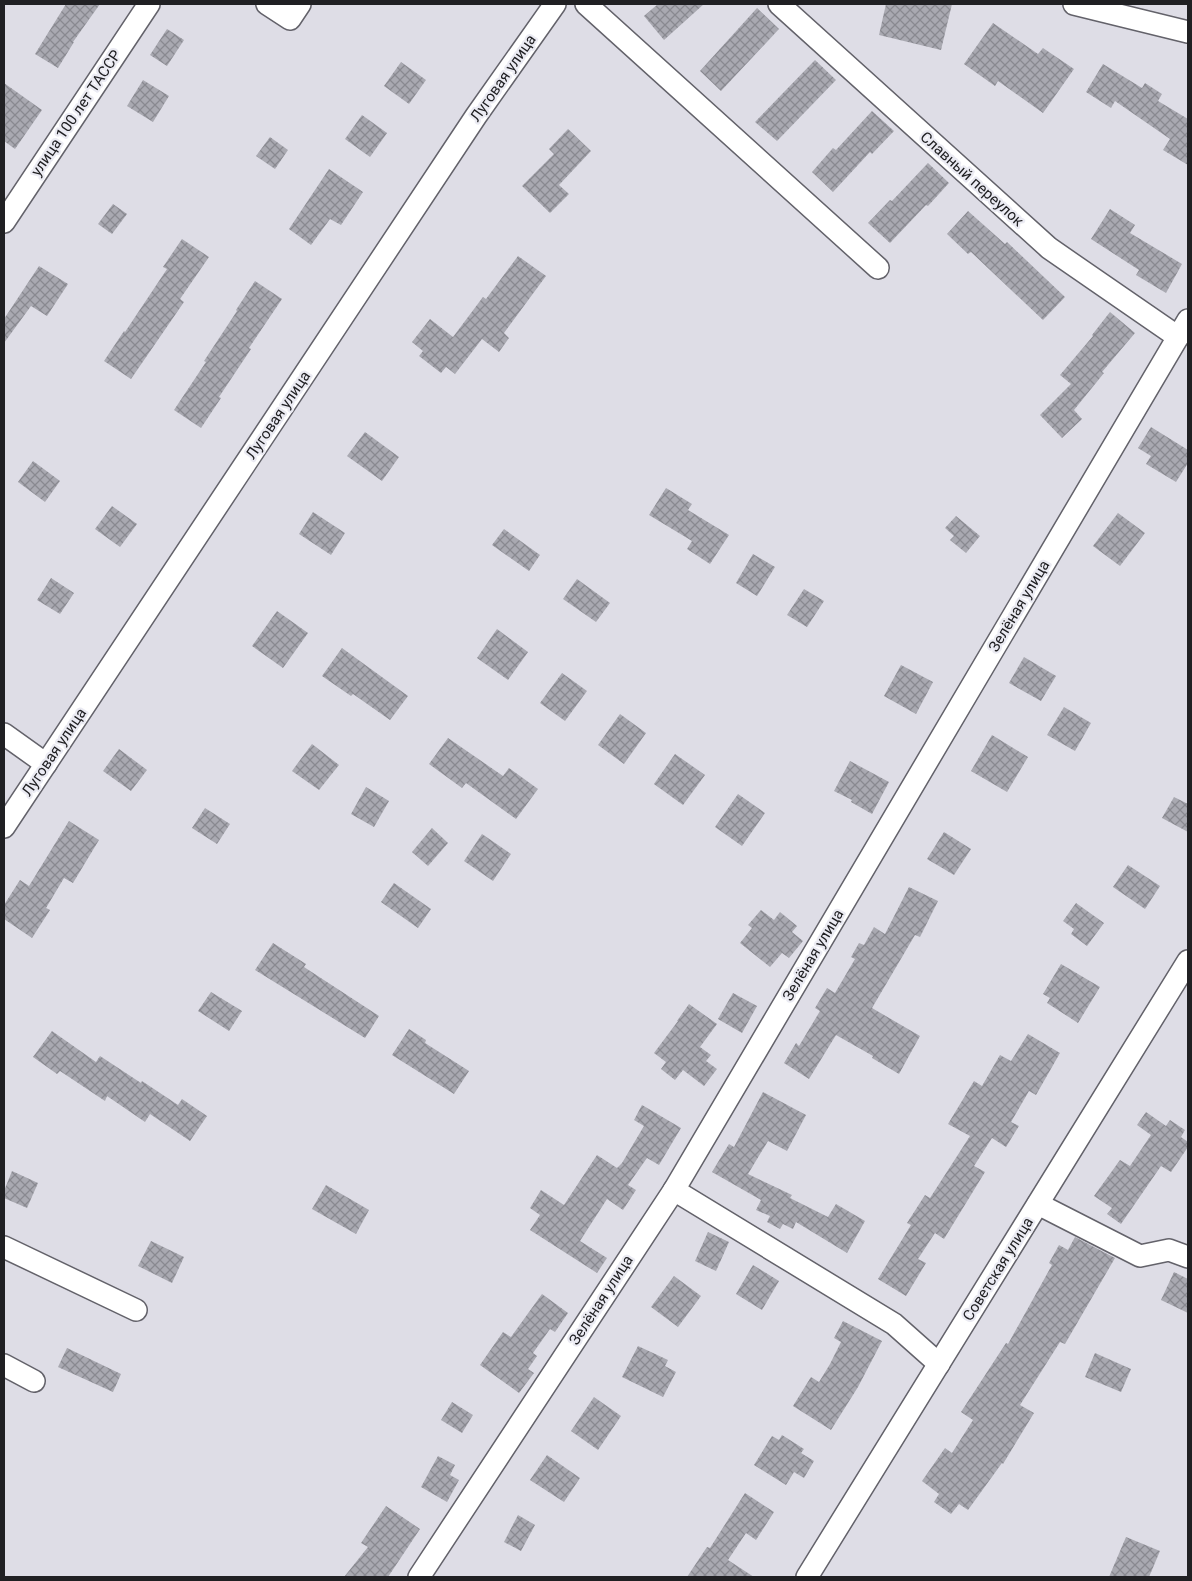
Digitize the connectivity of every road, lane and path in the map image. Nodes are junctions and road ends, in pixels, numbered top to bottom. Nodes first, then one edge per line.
1 (149, 4) edge
2 (267, 4) edge
3 (300, 4) edge
4 (555, 4) edge
5 (779, 4) edge
6 (1074, 4) edge
7 (597, 7) edge
8 (1188, 32) edge
9 (4, 222) edge
10 (878, 268) dead end
11 (1183, 329) edge
12 (4, 734) edge
13 (46, 764) junction
14 (4, 828) edge
15 (1188, 961) edge
16 (674, 1190) junction
17 (1038, 1204) junction
18 (4, 1247) edge
19 (1188, 1257) edge
20 (136, 1310) dead end
21 (939, 1364) junction
22 (4, 1365) edge
23 (34, 1381) dead end
24 (419, 1577) edge
25 (807, 1577) edge

1 - 9 street, улица 100 лет ТАССР
2 - 3 street
4 - 13 street, Луговая улица
5 - 11 street, Славный переулок
6 - 8 street
7 - 10 street
11 - 16 street, Зелёная улица
12 - 13 street
13 - 14 street, Луговая улица
15 - 17 street, Советская улица
16 - 21 street
16 - 24 street, Зелёная улица
17 - 19 street
17 - 21 street, Советская улица
18 - 20 street
21 - 25 street, Советская улица
22 - 23 street

